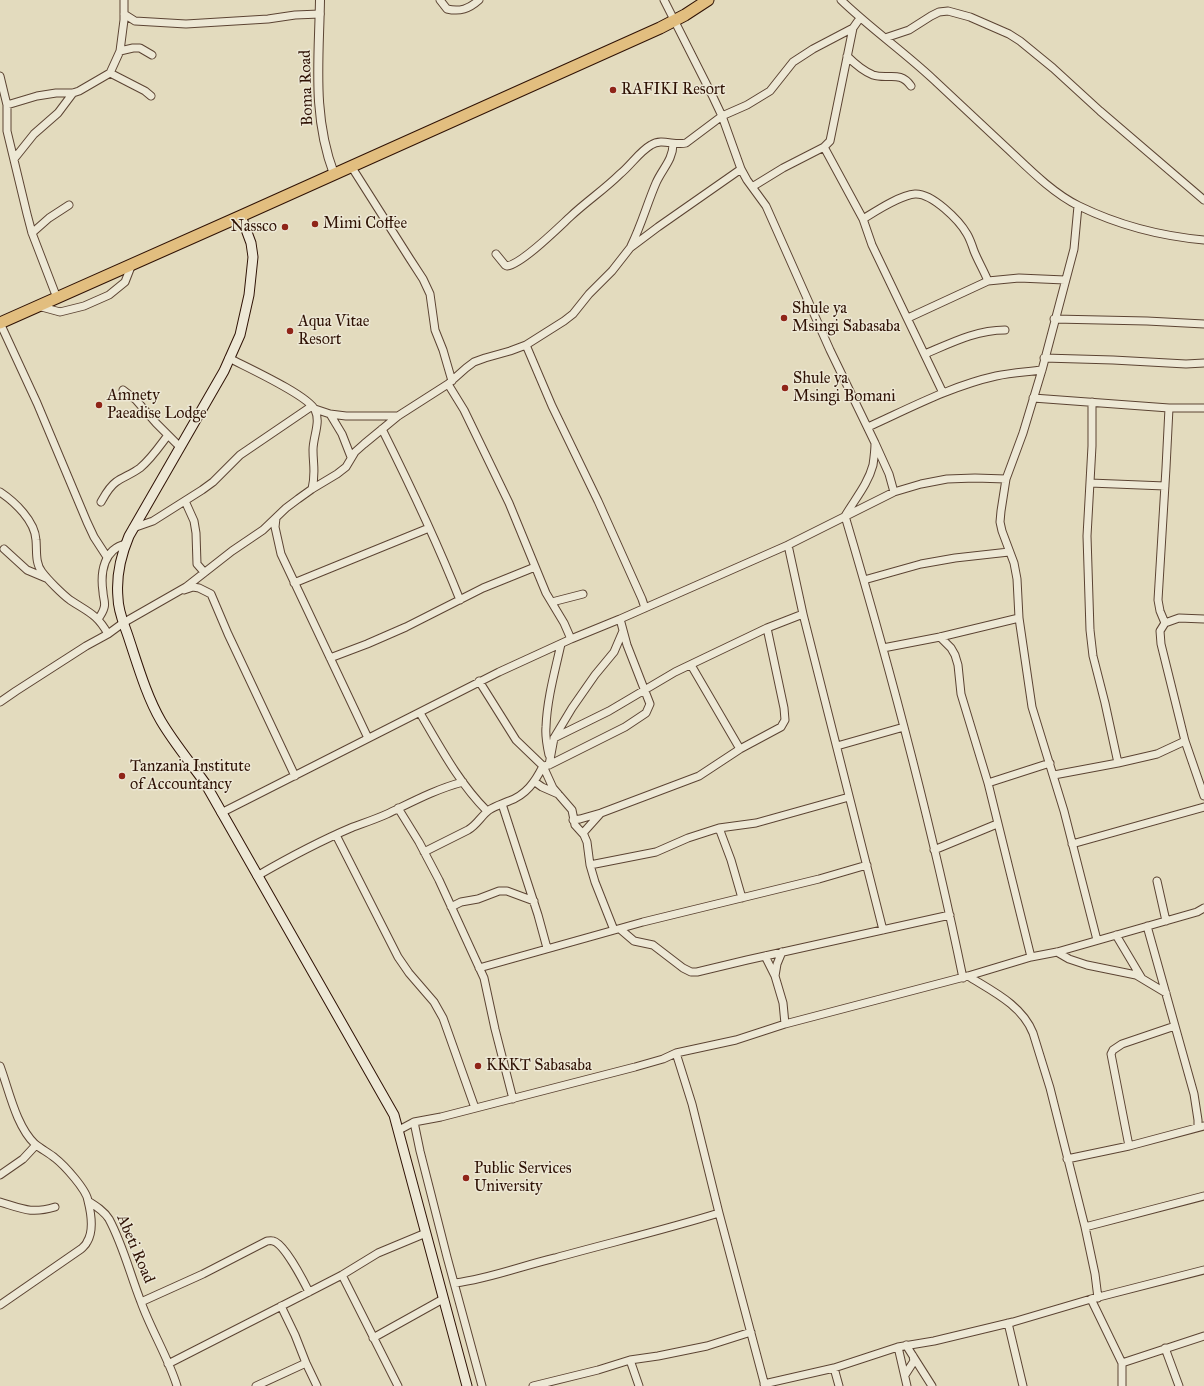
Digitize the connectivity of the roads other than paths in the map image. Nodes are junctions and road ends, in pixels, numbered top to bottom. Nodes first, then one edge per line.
1 (124, 0) edge
2 (320, 0) edge
3 (440, 0) edge
4 (479, 0) edge
5 (664, 0) edge
6 (708, 0) edge
7 (841, 0) edge
8 (124, 14) junction
9 (320, 14) junction
10 (860, 18) junction
11 (674, 20) junction
12 (853, 28) junction
13 (885, 38) junction
14 (120, 51) junction
15 (152, 56) dead end
16 (847, 56) junction
17 (110, 73) junction
18 (0, 76) edge
19 (911, 86) dead end
20 (73, 93) junction
21 (151, 96) dead end
22 (2, 97) edge
23 (7, 105) junction
24 (722, 116) junction
25 (673, 144) junction
26 (824, 147) junction
27 (14, 159) junction
28 (351, 166) junction
29 (741, 169) junction
30 (334, 174) junction
31 (752, 187) junction
32 (1204, 200) edge
33 (69, 205) dead end
34 (1078, 206) junction
35 (241, 216) junction
36 (863, 219) junction
37 (32, 233) junction
38 (1204, 240) edge
39 (630, 248) junction
40 (496, 254) dead end
41 (132, 264) junction
42 (1065, 280) junction
43 (988, 282) junction
44 (57, 298) junction
45 (38, 306) junction
46 (908, 318) junction
47 (1054, 318) junction
48 (0, 323) edge
49 (1204, 324) edge
50 (1005, 330) dead end
51 (526, 345) junction
52 (925, 354) junction
53 (230, 358) junction
54 (1044, 358) junction
55 (1204, 363) edge
56 (1042, 370) junction
57 (450, 383) junction
58 (123, 390) dead end
59 (943, 393) junction
60 (1033, 398) junction
61 (1092, 402) junction
62 (314, 408) junction
63 (1169, 408) junction
64 (1204, 408) edge
65 (330, 414) junction
66 (398, 416) junction
67 (868, 427) junction
68 (382, 429) junction
69 (168, 435) junction
70 (876, 443) junction
71 (180, 447) junction
72 (351, 457) junction
73 (1006, 479) junction
74 (1090, 483) junction
75 (1165, 486) junction
76 (312, 489) junction
77 (0, 492) edge
78 (894, 492) junction
79 (185, 501) junction
80 (101, 502) dead end
81 (845, 516) junction
82 (276, 518) junction
83 (133, 528) junction
84 (429, 528) junction
85 (126, 544) junction
86 (788, 545) junction
87 (4, 549) dead end
88 (1009, 552) junction
89 (107, 557) junction
90 (535, 567) junction
91 (204, 572) junction
92 (48, 579) junction
93 (864, 580) junction
94 (294, 583) junction
95 (172, 594) junction
96 (583, 594) dead end
97 (460, 600) junction
98 (552, 602) junction
99 (645, 608) junction
100 (803, 614) junction
101 (1019, 618) junction
102 (98, 619) junction
103 (620, 619) junction
104 (1204, 620) edge
105 (123, 623) junction
106 (1165, 623) junction
107 (767, 628) junction
108 (623, 631) junction
109 (108, 634) junction
110 (940, 637) junction
111 (570, 639) junction
112 (561, 644) junction
113 (883, 648) junction
114 (330, 658) junction
115 (690, 665) junction
116 (479, 681) junction
117 (645, 688) junction
118 (0, 702) edge
119 (420, 713) junction
120 (904, 727) junction
121 (368, 738) junction
122 (554, 738) junction
123 (1185, 741) junction
124 (837, 746) junction
125 (740, 749) junction
126 (547, 763) junction
127 (1050, 763) junction
128 (1118, 763) junction
129 (295, 776) junction
130 (1054, 776) junction
131 (463, 782) junction
132 (535, 782) junction
133 (988, 783) junction
134 (558, 794) junction
135 (1204, 796) edge
136 (849, 797) junction
137 (502, 804) junction
138 (1204, 807) edge
139 (398, 808) junction
140 (488, 811) junction
141 (221, 813) junction
142 (602, 813) junction
143 (573, 820) junction
144 (998, 824) junction
145 (719, 828) junction
146 (583, 833) junction
147 (336, 835) junction
148 (1072, 844) junction
149 (934, 850) junction
150 (424, 852) junction
151 (590, 865) junction
152 (867, 865) junction
153 (257, 876) junction
154 (1157, 881) dead end
155 (742, 898) junction
156 (534, 901) junction
157 (451, 907) junction
158 (1204, 908) edge
159 (950, 915) junction
160 (1166, 921) junction
161 (1147, 926) junction
162 (617, 930) junction
163 (883, 930) junction
164 (1116, 935) junction
165 (1097, 940) junction
166 (547, 948) junction
167 (782, 952) junction
168 (1057, 952) junction
169 (765, 956) junction
170 (1031, 957) junction
171 (479, 968) junction
172 (775, 976) junction
173 (966, 977) junction
174 (1141, 977) junction
175 (1166, 993) junction
176 (785, 1024) junction
177 (1175, 1026) junction
178 (676, 1053) junction
179 (0, 1066) edge
180 (513, 1099) junction
181 (475, 1108) junction
182 (414, 1122) junction
183 (1201, 1126) edge
184 (399, 1130) junction
185 (36, 1145) junction
186 (1129, 1146) junction
187 (1067, 1159) junction
188 (0, 1175) edge
189 (1204, 1196) edge
190 (88, 1201) junction
191 (0, 1202) edge
192 (55, 1207) dead end
193 (719, 1213) junction
194 (1085, 1227) junction
195 (426, 1233) junction
196 (1204, 1270) edge
197 (342, 1275) junction
198 (455, 1283) junction
199 (309, 1292) junction
200 (443, 1299) junction
201 (1094, 1299) junction
202 (141, 1302) junction
203 (0, 1305) edge
204 (281, 1306) junction
205 (1008, 1323) junction
206 (751, 1332) junction
207 (1204, 1336) edge
208 (373, 1338) junction
209 (906, 1345) junction
210 (898, 1347) junction
211 (1165, 1348) junction
212 (913, 1356) junction
213 (630, 1360) junction
214 (306, 1363) junction
215 (1122, 1363) junction
216 (168, 1364) junction
217 (834, 1368) junction
218 (904, 1376) junction
219 (765, 1385) edge
220 (176, 1386) edge
221 (256, 1386) edge
222 (317, 1386) edge
223 (398, 1386) edge
224 (467, 1386) edge
225 (482, 1386) edge
226 (533, 1386) edge
227 (640, 1386) edge
228 (839, 1386) edge
229 (907, 1386) edge
230 (932, 1386) edge
231 (1023, 1386) edge
232 (1122, 1386) edge
233 (1179, 1386) edge

1 - 8 street
2 - 9 street, Boma Road
3 - 4 street
5 - 11 street
6 - 11 highway
7 - 10 street
8 - 9 street
8 - 14 street
9 - 30 street, Boma Road
10 - 12 street
10 - 13 street
11 - 24 street
11 - 28 highway
12 - 16 street
12 - 24 street
13 - 32 street
13 - 34 street
14 - 15 street
14 - 17 street
16 - 19 street
16 - 26 street
17 - 20 street
17 - 21 street
18 - 22 street
20 - 23 street
20 - 27 street
22 - 23 street
23 - 27 street
24 - 25 street
24 - 29 street
25 - 39 street
25 - 40 street
26 - 31 street
26 - 36 street
27 - 37 street
28 - 30 highway
28 - 57 street
29 - 31 street
29 - 39 street
30 - 35 highway
31 - 67 street
33 - 37 street
34 - 38 street
34 - 42 street
35 - 41 highway
35 - 53 main road
36 - 43 street
36 - 46 street
37 - 44 street
39 - 51 street
41 - 44 highway
41 - 45 street
42 - 43 street
42 - 47 street
43 - 46 street
44 - 45 highway
45 - 48 highway
46 - 52 street
47 - 49 street
47 - 54 street
48 - 89 street
50 - 52 street
51 - 57 street
51 - 99 street
52 - 59 street
53 - 62 street
53 - 71 main road
54 - 55 street
54 - 56 street
56 - 59 street
56 - 60 street
57 - 66 street
57 - 90 street
58 - 69 street
59 - 67 street
60 - 61 street
60 - 73 street
61 - 63 street
61 - 74 street
62 - 65 street
62 - 76 street
62 - 79 street
63 - 64 street
63 - 75 street
65 - 66 street
65 - 72 street
66 - 68 street
67 - 70 street
68 - 72 street
68 - 84 street
69 - 71 street
69 - 80 street
70 - 78 street
70 - 81 street
71 - 83 main road
72 - 76 street
73 - 78 street
73 - 88 street
74 - 75 street
74 - 128 street
75 - 106 street
76 - 82 street
77 - 92 street
78 - 81 street
79 - 83 street
79 - 91 street
81 - 86 street
81 - 93 street
82 - 91 street
82 - 94 street
83 - 85 main road
84 - 94 street
84 - 97 street
85 - 89 street
85 - 105 main road
86 - 99 street
86 - 100 street
87 - 92 street
88 - 93 street
88 - 101 street
89 - 102 street
90 - 97 street
90 - 98 street
91 - 95 street
92 - 102 street
93 - 113 street
94 - 114 street
95 - 105 street
95 - 129 street
96 - 98 street
97 - 114 street
98 - 111 street
99 - 103 street
100 - 107 street
100 - 124 street
101 - 110 street
101 - 127 street
102 - 109 street
103 - 108 street
103 - 111 street
104 - 106 street
105 - 109 street
105 - 141 main road
106 - 123 street
107 - 115 street
107 - 125 street
108 - 117 street
108 - 122 street
109 - 118 street
110 - 113 street
110 - 133 street
111 - 112 street
112 - 116 street
112 - 126 street
113 - 120 street
114 - 121 street
115 - 117 street
115 - 125 street
116 - 119 street
116 - 126 street
117 - 122 street
117 - 126 street
119 - 121 street
119 - 131 street
120 - 124 street
120 - 149 street
121 - 129 street
122 - 126 street
123 - 128 street
123 - 135 street
124 - 136 street
125 - 142 street
126 - 132 street
126 - 134 street
127 - 130 street
127 - 133 street
128 - 130 street
129 - 141 street
130 - 148 street
131 - 139 street
131 - 140 street
132 - 134 street
132 - 137 street
133 - 144 street
134 - 143 street
136 - 145 street
136 - 152 street
137 - 140 street
137 - 156 street
138 - 148 street
139 - 147 street
139 - 150 street
140 - 150 street
141 - 153 main road
142 - 143 street
142 - 146 street
143 - 146 street
144 - 149 street
144 - 170 street
145 - 151 street
145 - 155 street
146 - 151 street
147 - 153 street
147 - 181 street
148 - 165 street
149 - 159 street
150 - 157 street
151 - 162 street
152 - 155 street
152 - 163 street
153 - 184 main road
154 - 160 street
155 - 162 street
156 - 157 street
156 - 166 street
157 - 171 street
158 - 160 street
159 - 163 street
159 - 173 street
160 - 161 street
161 - 164 street
161 - 175 street
162 - 166 street
162 - 169 street
163 - 167 street
164 - 165 street
164 - 174 street
165 - 168 street
166 - 171 street
167 - 169 street
167 - 172 street
168 - 170 street
168 - 174 street
169 - 172 street
170 - 173 street
171 - 180 street
172 - 176 street
173 - 176 street
173 - 187 street
174 - 175 street
175 - 177 street
176 - 178 street
177 - 183 street
177 - 186 street
178 - 180 street
178 - 193 street
179 - 185 street, Abeti Road
180 - 181 street
181 - 182 street
182 - 184 street
182 - 198 street
183 - 186 street
184 - 195 main road
185 - 188 street
185 - 190 street, Abeti Road
186 - 187 street
187 - 194 street
189 - 194 street
190 - 202 street, Abeti Road
190 - 203 street
191 - 192 street
193 - 198 street
193 - 206 street
194 - 201 street
195 - 197 street
195 - 200 main road
196 - 201 street
197 - 199 street
197 - 208 street
198 - 225 street
199 - 202 street
199 - 204 street
200 - 208 street
200 - 224 main road
201 - 205 street
201 - 215 street
202 - 216 street, Abeti Road
204 - 214 street
204 - 216 street
205 - 209 street
205 - 231 street
206 - 213 street
206 - 219 street
207 - 211 street
208 - 223 street
209 - 210 street
209 - 212 street
210 - 217 street
210 - 218 street
211 - 215 street
211 - 233 street
212 - 218 street
212 - 230 street
213 - 226 street
213 - 227 street
214 - 221 street
214 - 222 street
215 - 232 street
216 - 220 street, Abeti Road
217 - 219 street
217 - 228 street
218 - 229 street

